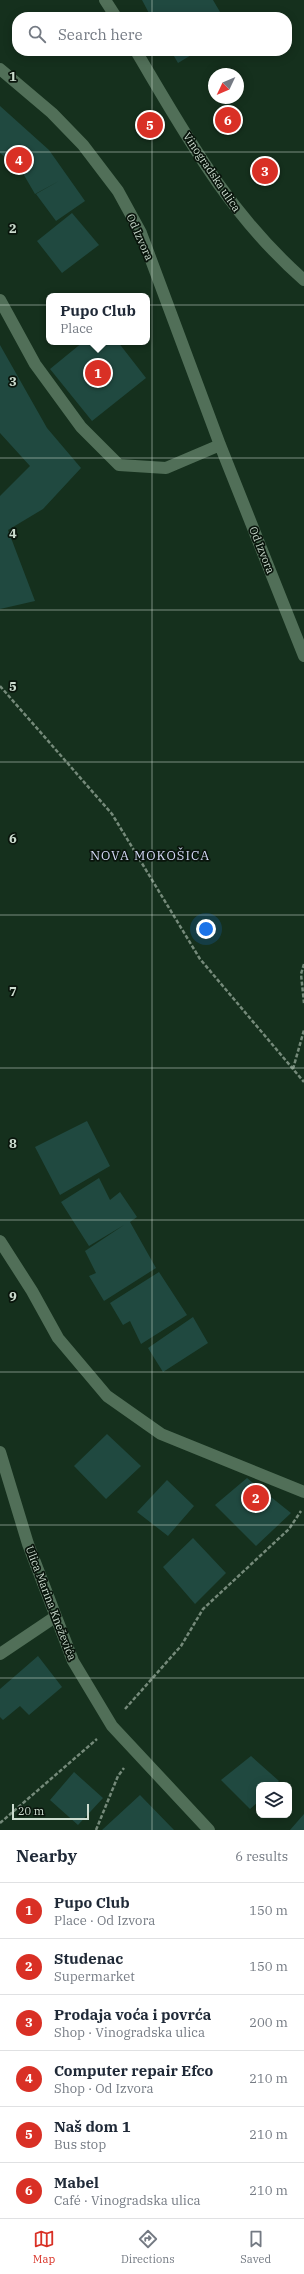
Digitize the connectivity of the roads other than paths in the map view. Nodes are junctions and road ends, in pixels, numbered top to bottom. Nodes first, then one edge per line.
1 (105, 0) edge
2 (113, 12) edge
3 (139, 56) edge
4 (0, 69) edge
5 (304, 280) edge
6 (0, 300) edge
7 (220, 445) junction
8 (304, 656) edge
9 (0, 1241) edge
10 (0, 1452) edge
11 (304, 1492) edge
12 (55, 1617) junction
13 (0, 1654) edge
14 (208, 1830) edge

1 - 2 street
3 - 5 street, Vinogradska ulica
4 - 7 street, Od Izvora
6 - 7 street
7 - 8 street, Od Izvora
9 - 11 street
10 - 12 street, Ulica Marina Kneževića
12 - 13 street
12 - 14 street, Ulica Marina Kneževića

